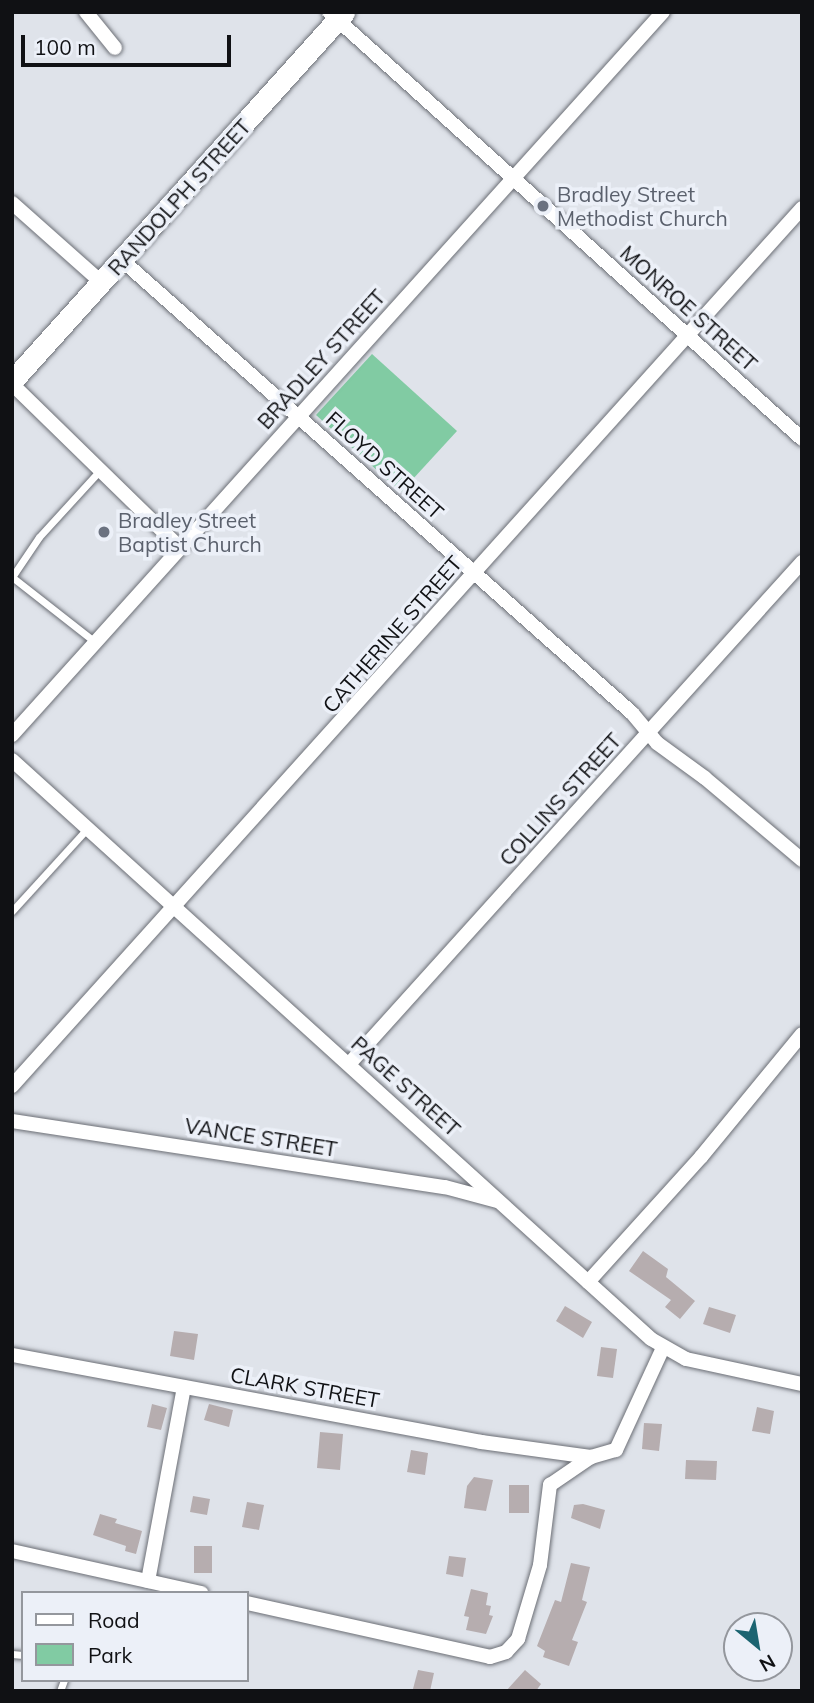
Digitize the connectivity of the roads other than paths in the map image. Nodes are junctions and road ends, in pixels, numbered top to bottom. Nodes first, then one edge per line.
1 (86, 12) edge
2 (663, 12) edge
3 (337, 15) edge
4 (115, 48) dead end
5 (514, 178) junction
6 (12, 203) edge
7 (802, 208) edge
8 (123, 261) junction
9 (102, 283) junction
10 (688, 335) junction
11 (12, 382) edge
12 (298, 415) junction
13 (802, 439) edge
14 (102, 468) junction
15 (180, 548) junction
16 (802, 562) edge
17 (474, 572) junction
18 (95, 642) junction
19 (648, 732) junction
20 (12, 735) edge
21 (12, 760) edge
22 (88, 828) junction
23 (802, 860) edge
24 (176, 908) junction
25 (12, 911) edge
26 (802, 1034) edge
27 (350, 1063) junction
28 (12, 1086) edge
29 (12, 1121) edge
30 (501, 1202) junction
31 (589, 1282) junction
32 (663, 1348) junction
33 (12, 1354) edge
34 (802, 1384) edge
35 (184, 1387) junction
36 (591, 1457) junction
37 (12, 1551) edge
38 (148, 1581) junction
39 (192, 1591) edge
40 (248, 1603) edge

1 - 4 street
2 - 5 street, BRADLEY STREET
3 - 5 street, MONROE STREET
3 - 8 street, RANDOLPH STREET
5 - 10 street, MONROE STREET
5 - 12 street, BRADLEY STREET
6 - 9 street
7 - 10 street, CATHERINE STREET
8 - 9 street, RANDOLPH STREET
8 - 12 street, FLOYD STREET
9 - 11 street, RANDOLPH STREET
10 - 13 street, MONROE STREET
10 - 17 street, CATHERINE STREET
11 - 14 street
12 - 15 street, BRADLEY STREET
12 - 17 street, FLOYD STREET
14 - 15 street
14 - 18 lane
15 - 18 street, BRADLEY STREET
16 - 19 street, COLLINS STREET
17 - 19 street, FLOYD STREET
17 - 24 street, CATHERINE STREET
18 - 20 street, BRADLEY STREET
19 - 23 street, FLOYD STREET
19 - 27 street, COLLINS STREET
21 - 22 street, PAGE STREET
22 - 24 street, PAGE STREET
22 - 25 lane
24 - 27 street, PAGE STREET
24 - 28 street, CATHERINE STREET
26 - 31 street
27 - 30 street, PAGE STREET
29 - 30 street, VANCE STREET
30 - 31 street, PAGE STREET
31 - 32 street, PAGE STREET
32 - 34 street, PAGE STREET
32 - 36 street
33 - 35 street, CLARK STREET
35 - 36 street, CLARK STREET
35 - 38 street
36 - 40 street
37 - 38 street
38 - 39 street

